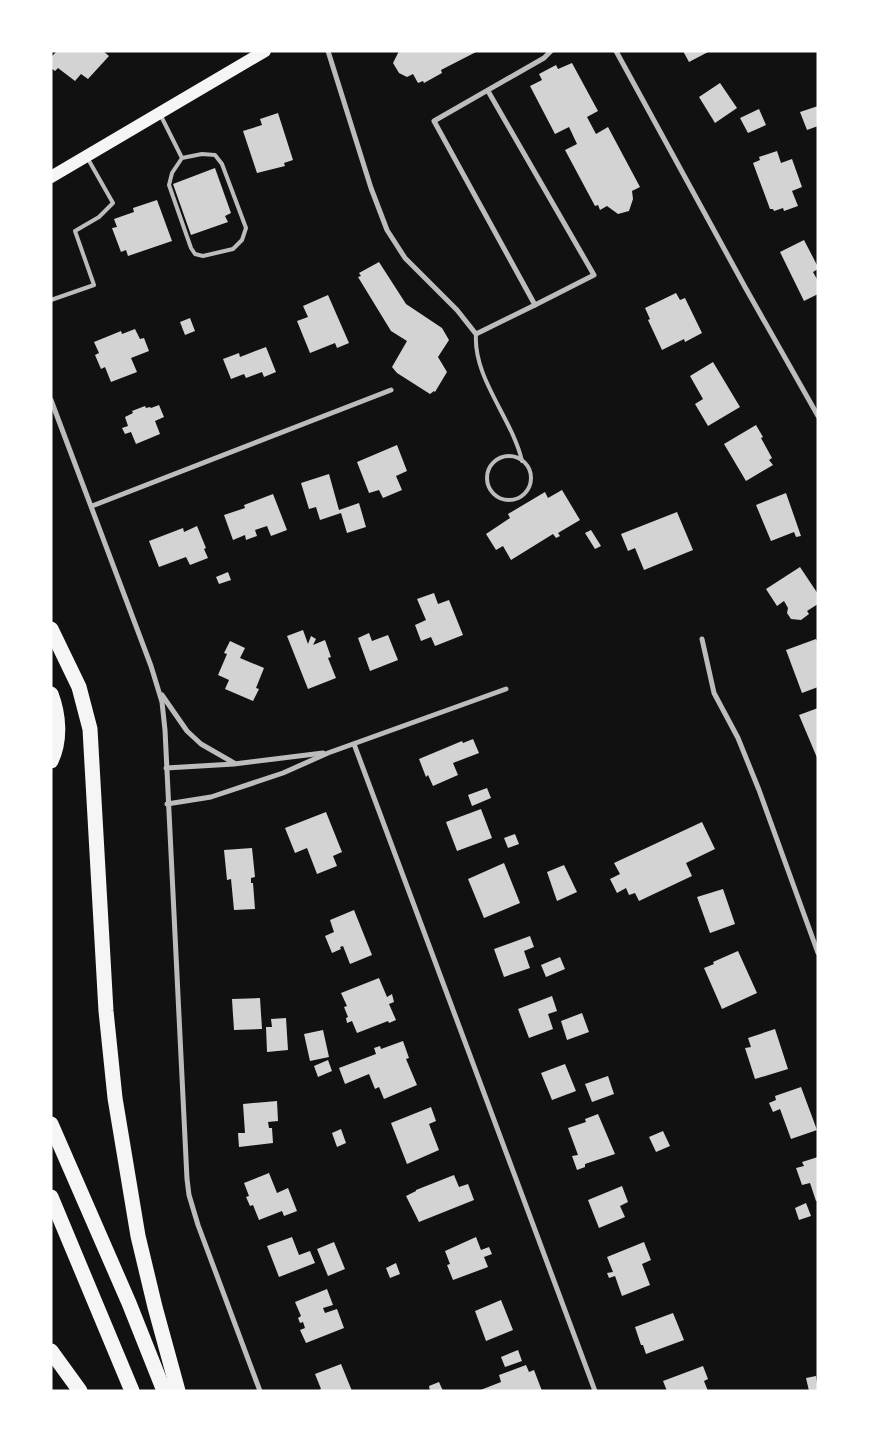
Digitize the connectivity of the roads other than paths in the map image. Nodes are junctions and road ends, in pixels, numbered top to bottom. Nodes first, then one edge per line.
1 (265, 51) edge
2 (328, 51) edge
3 (551, 51) edge
4 (616, 51) edge
5 (488, 91) junction
6 (160, 114) junction
7 (87, 156) junction
8 (182, 158) junction
9 (51, 177) edge
10 (51, 300) edge
11 (535, 305) junction
12 (476, 334) junction
13 (391, 390) dead end
14 (51, 400) edge
15 (818, 416) edge
16 (522, 461) junction
17 (92, 506) junction
18 (51, 629) edge
19 (702, 638) dead end
20 (506, 688) dead end
21 (159, 690) junction
22 (51, 694) edge
23 (354, 744) junction
24 (328, 753) junction
25 (51, 761) edge
26 (234, 764) junction
27 (166, 768) junction
28 (168, 804) junction
29 (818, 953) edge
30 (51, 1124) edge
31 (51, 1197) edge
32 (51, 1351) edge
33 (80, 1391) edge
34 (132, 1391) edge
35 (164, 1391) edge
36 (178, 1391) edge
37 (260, 1391) edge
38 (595, 1391) edge

1 - 6 main road
2 - 12 street
3 - 5 street
4 - 15 street
5 - 11 street
5 - 11 street
6 - 7 main road
6 - 8 lane
7 - 9 main road
7 - 10 lane
8 - 8 lane
11 - 12 street
12 - 16 lane
13 - 17 street
14 - 17 street
16 - 16 lane
17 - 21 street
18 - 36 highway
19 - 29 street
20 - 23 street
21 - 26 street
21 - 27 street
22 - 25 highway
23 - 24 street
23 - 38 street
24 - 26 street
24 - 28 street
26 - 27 street
27 - 28 street
28 - 37 street
30 - 35 highway
31 - 34 highway
32 - 33 highway

